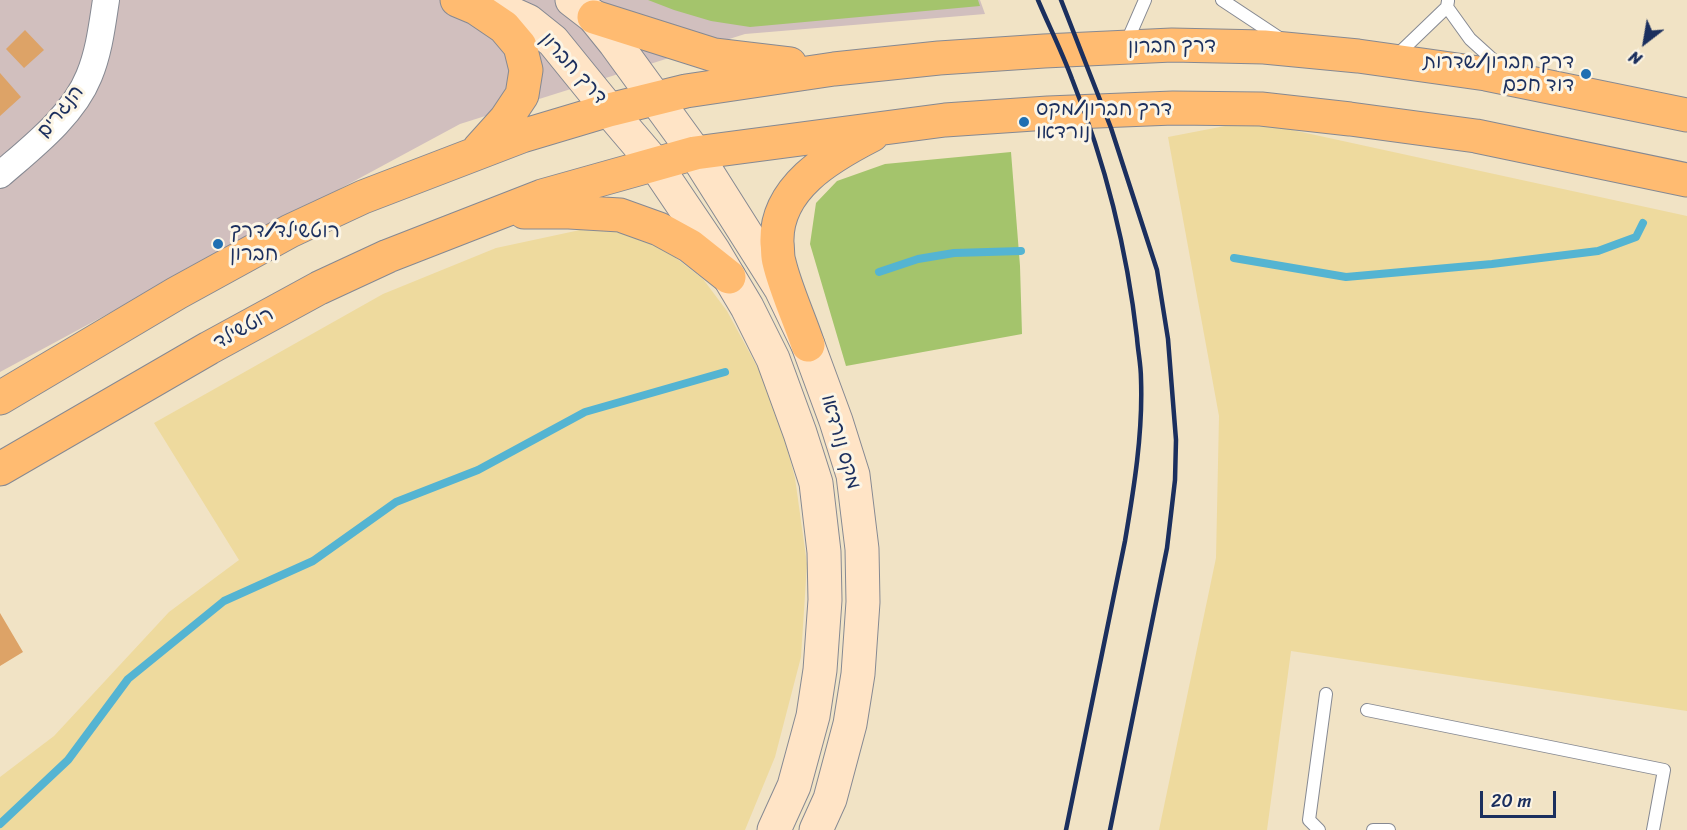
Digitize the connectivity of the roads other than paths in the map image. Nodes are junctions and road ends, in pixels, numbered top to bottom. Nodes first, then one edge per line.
1 (106, 0) edge
2 (457, 0) edge
3 (470, 0) edge
4 (1145, 0) edge
5 (1222, 0) edge
6 (1448, 3) edge
7 (583, 9) edge
8 (1125, 47) junction
9 (1300, 51) junction
10 (1391, 61) junction
11 (834, 69) junction
12 (1516, 80) junction
13 (654, 98) junction
14 (609, 110) junction
15 (1687, 115) edge
16 (886, 127) junction
17 (476, 153) junction
18 (695, 153) junction
19 (655, 164) junction
20 (0, 175) edge
21 (1687, 180) edge
22 (499, 212) junction
23 (729, 277) junction
24 (808, 345) junction
25 (0, 398) edge
26 (0, 469) edge
27 (1326, 694) dead end
28 (1367, 710) dead end
29 (774, 830) edge
30 (816, 830) edge
31 (1319, 830) edge
32 (1373, 830) edge
33 (1389, 830) edge
34 (1653, 830) edge

1 - 20 street, הנגרים
2 - 17 highway
3 - 14 street, דרך חברון
4 - 8 lane
5 - 9 lane
6 - 10 lane
6 - 12 lane
7 - 11 highway
7 - 13 street
8 - 9 highway, דרך חברון
8 - 11 highway, דרך חברון
9 - 10 highway, דרך חברון
10 - 12 highway, דרך חברון
11 - 13 highway, דרך חברון
12 - 15 highway, דרך חברון
13 - 14 highway, דרך חברון
13 - 18 street
14 - 17 highway, דרך חברון
14 - 19 street, דרך חברון
16 - 18 highway
16 - 21 highway
16 - 24 highway
17 - 25 highway
18 - 19 highway
18 - 24 street, מקס נורדאו
19 - 22 highway
19 - 23 street, מקס נורדאו
22 - 23 highway
22 - 26 highway, רוטשילד
23 - 29 street, מקס נורדאו
24 - 30 street, מקס נורדאו
27 - 31 lane
28 - 34 lane
32 - 33 lane

